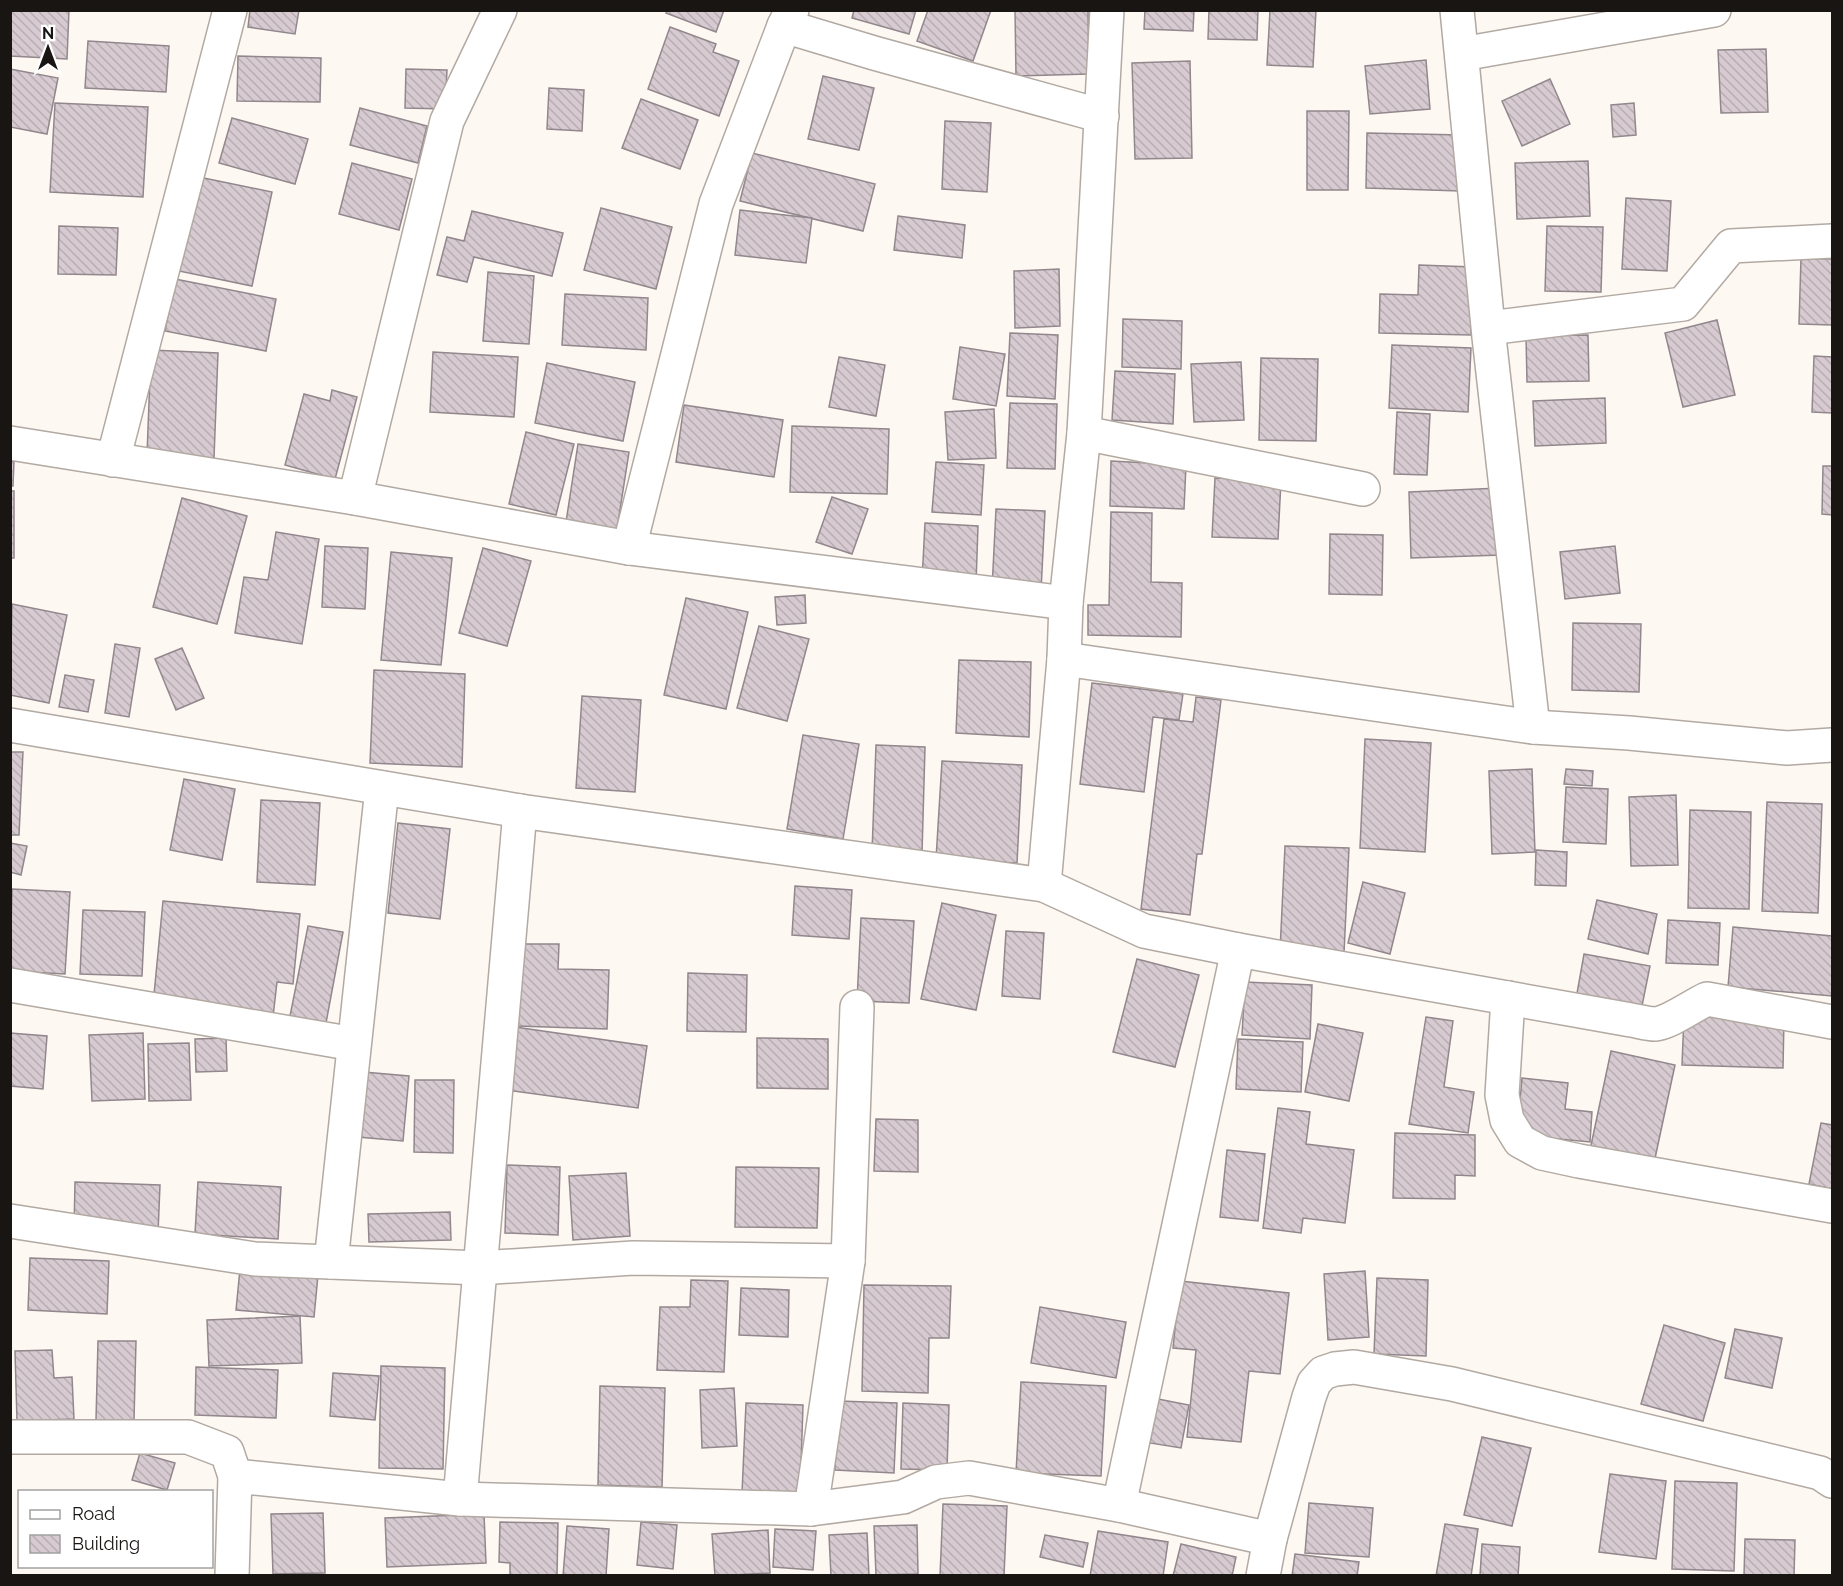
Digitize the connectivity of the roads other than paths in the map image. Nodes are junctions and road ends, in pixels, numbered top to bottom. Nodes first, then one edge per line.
1 (230, 10) edge
2 (500, 10) edge
3 (1107, 10) edge
4 (1457, 10) edge
5 (1714, 10) edge
6 (788, 18) edge
7 (1462, 54) junction
8 (1102, 116) junction
9 (1833, 241) edge
10 (1489, 327) junction
11 (1084, 433) junction
12 (10, 443) edge
13 (113, 460) junction
14 (1363, 489) dead end
15 (356, 498) junction
16 (629, 548) junction
17 (1066, 603) junction
18 (1064, 659) junction
19 (10, 725) edge
20 (1533, 727) junction
21 (1833, 745) edge
22 (382, 788) junction
23 (520, 811) junction
24 (1044, 885) junction
25 (1238, 950) junction
26 (10, 985) edge
27 (1508, 998) junction
28 (857, 1006) dead end
29 (1833, 1022) edge
30 (354, 1044) junction
31 (1833, 1206) edge
32 (10, 1221) edge
33 (848, 1261) junction
34 (331, 1262) junction
35 (480, 1268) junction
36 (10, 1437) edge
37 (235, 1476) junction
38 (1833, 1480) edge
39 (460, 1499) junction
40 (1119, 1504) junction
41 (811, 1509) junction
42 (1270, 1539) junction
43 (232, 1575) edge
44 (1263, 1575) edge

1 - 13 street
2 - 15 street
3 - 8 street
4 - 7 street
5 - 7 street
6 - 8 street
6 - 16 street
7 - 10 street
8 - 11 street
9 - 10 street
10 - 20 street
11 - 14 street
11 - 17 street
12 - 13 street
13 - 15 street
15 - 16 street
16 - 17 street
17 - 18 street
18 - 20 street
18 - 24 street
19 - 22 street
20 - 21 street
22 - 23 street
22 - 30 street
23 - 24 street
23 - 35 street
24 - 25 street
25 - 27 street
25 - 40 street
26 - 30 street
27 - 29 street
27 - 31 street
28 - 33 street
30 - 34 street
32 - 34 street
33 - 35 street
33 - 41 street
34 - 35 street
35 - 39 street
36 - 37 street
37 - 39 street
37 - 43 street
38 - 42 street
39 - 41 street
40 - 41 street
40 - 42 street
42 - 44 street

